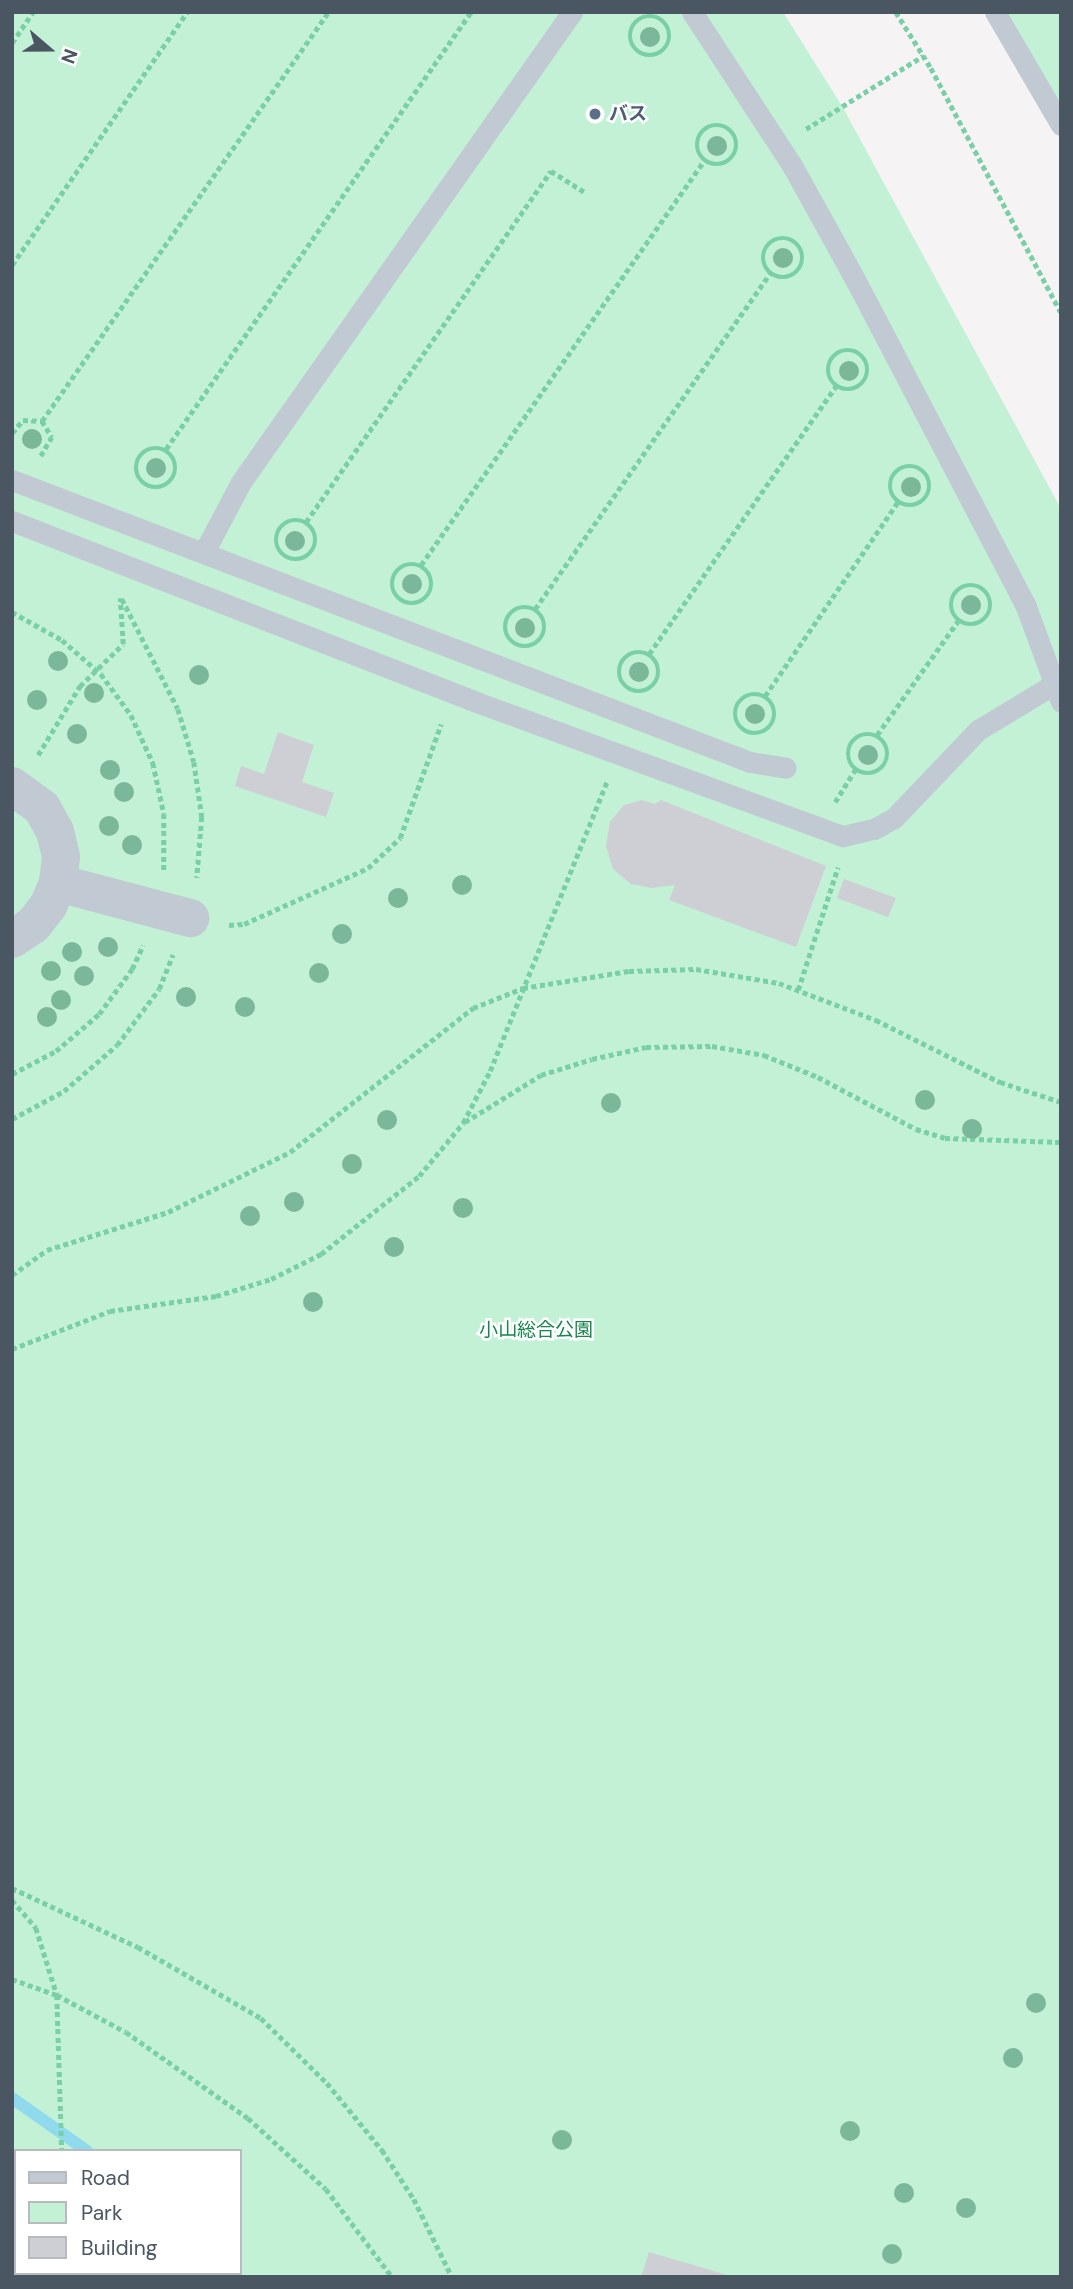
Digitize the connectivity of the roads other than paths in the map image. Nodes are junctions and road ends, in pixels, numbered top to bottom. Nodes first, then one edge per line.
1 (572, 12) edge
2 (692, 12) edge
3 (995, 12) edge
4 (1061, 125) edge
5 (12, 480) edge
6 (12, 521) edge
7 (204, 552) junction
8 (1056, 694) edge
9 (786, 768) dead end
10 (14, 787) edge
11 (58, 883) junction
12 (174, 914) road end
13 (12, 940) edge

1 - 7 lane
2 - 8 lane
3 - 4 lane
5 - 7 lane
6 - 8 lane
7 - 9 lane
10 - 11 street
11 - 12 street
11 - 13 street

